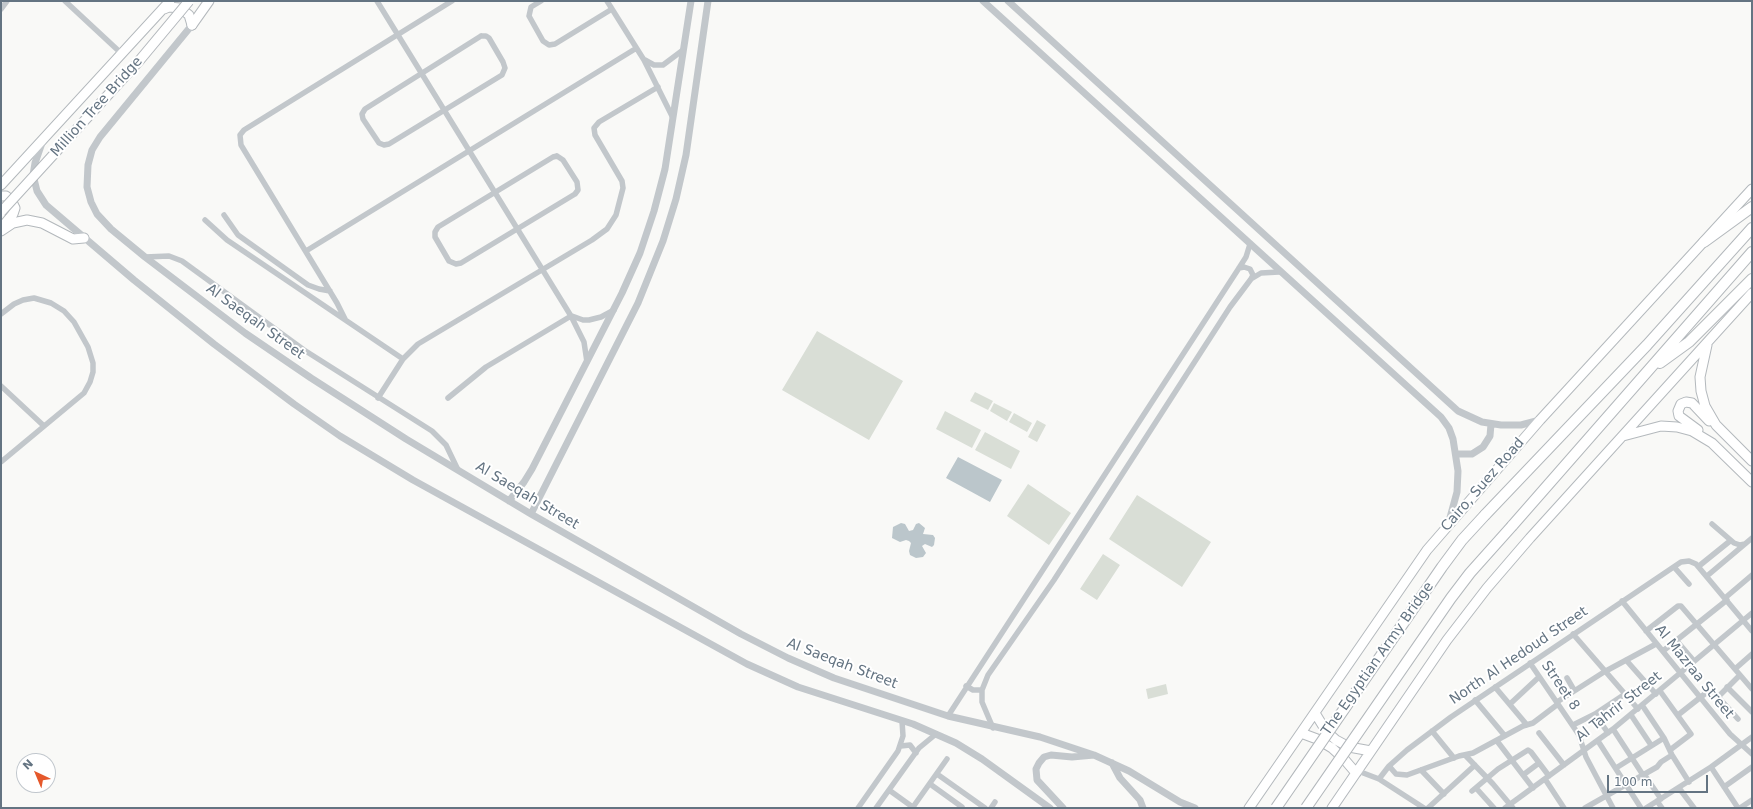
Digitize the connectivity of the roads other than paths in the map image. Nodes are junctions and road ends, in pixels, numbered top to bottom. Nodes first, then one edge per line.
1 (7, 1) edge
2 (65, 1) edge
3 (170, 1) edge
4 (190, 1) edge
5 (209, 1) edge
6 (377, 1) edge
7 (452, 1) edge
8 (541, 1) edge
9 (607, 1) edge
10 (691, 1) edge
11 (708, 1) edge
12 (982, 1) edge
13 (1008, 1) edge
14 (163, 5) edge
15 (1, 9) edge
16 (612, 9) junction
17 (192, 25) junction
18 (397, 35) junction
19 (635, 49) dead end
20 (683, 50) junction
21 (122, 54) junction
22 (644, 60) junction
23 (421, 74) junction
24 (658, 87) junction
25 (444, 110) junction
26 (673, 118) junction
27 (44, 138) junction
28 (469, 151) junction
29 (1, 185) edge
30 (1752, 189) edge
31 (495, 192) junction
32 (1, 196) edge
33 (1752, 207) edge
34 (1, 212) edge
35 (224, 216) dead end
36 (205, 220) dead end
37 (517, 228) junction
38 (1752, 228) edge
39 (1, 230) edge
40 (84, 238) junction
41 (1704, 242) junction
42 (1250, 244) junction
43 (306, 251) junction
44 (1752, 252) edge
45 (145, 257) junction
46 (1239, 268) junction
47 (542, 269) junction
48 (1279, 272) junction
49 (1251, 279) junction
50 (1752, 279) edge
51 (330, 291) junction
52 (1752, 293) edge
53 (614, 310) junction
54 (1, 314) edge
55 (571, 316) junction
56 (344, 319) junction
57 (1707, 344) junction
58 (403, 359) junction
59 (587, 363) junction
60 (1651, 368) junction
61 (1, 386) edge
62 (378, 398) junction
63 (448, 398) dead end
64 (1540, 420) junction
65 (1491, 424) junction
66 (1716, 425) junction
67 (44, 426) junction
68 (1621, 437) junction
69 (1705, 438) junction
70 (1456, 454) junction
71 (1752, 461) edge
72 (1, 462) edge
73 (458, 470) junction
74 (1752, 482) edge
75 (508, 501) junction
76 (531, 514) junction
77 (1485, 515) joint
78 (1712, 524) dead end
79 (1448, 525) junction
80 (1752, 538) edge
81 (1730, 541) junction
82 (1745, 544) junction
83 (1699, 566) junction
84 (1674, 567) junction
85 (1752, 575) edge
86 (1707, 576) junction
87 (1689, 584) dead end
88 (1726, 599) junction
89 (1622, 601) junction
90 (1752, 613) edge
91 (1743, 620) junction
92 (1697, 624) junction
93 (1752, 630) edge
94 (1646, 632) junction
95 (1573, 634) junction
96 (1676, 640) junction
97 (1656, 644) junction
98 (1714, 645) junction
99 (1663, 651) junction
100 (1752, 654) edge
101 (1626, 660) junction
102 (1694, 661) junction
103 (1530, 663) junction
104 (1735, 669) junction
105 (1606, 671) junction
106 (1680, 673) junction
107 (1740, 675) junction
108 (1539, 677) junction
109 (1567, 678) dead end
110 (966, 686) junction
111 (1495, 687) junction
112 (1727, 687) junction
113 (1752, 689) edge
114 (982, 690) junction
115 (1574, 690) junction
116 (1658, 692) junction
117 (1625, 694) junction
118 (1700, 697) junction
119 (1718, 697) junction
120 (1475, 700) junction
121 (1558, 703) junction
122 (1510, 704) junction
123 (1640, 707) junction
124 (1752, 712) edge
125 (1315, 713) junction
126 (1594, 714) junction
127 (1631, 715) junction
128 (1678, 715) junction
129 (948, 716) junction
130 (1738, 719) dead end
131 (902, 721) junction
132 (1527, 725) junction
133 (1573, 726) junction
134 (993, 728) junction
135 (1432, 731) junction
136 (1611, 731) junction
137 (1302, 733) junction
138 (1539, 733) dead end
139 (936, 734) junction
140 (1505, 736) junction
141 (1752, 737) edge
142 (1664, 738) junction
143 (1497, 740) junction
144 (1598, 741) junction
145 (1651, 745) junction
146 (1742, 745) junction
147 (901, 746) junction
148 (1584, 750) junction
149 (1371, 751) junction
150 (916, 753) junction
151 (1671, 753) junction
152 (1752, 754) edge
153 (1094, 755) junction
154 (1465, 755) junction
155 (1632, 757) junction
156 (1454, 758) junction
157 (947, 760) dead end
158 (1512, 760) junction
159 (1112, 763) junction
160 (1539, 763) junction
161 (1475, 765) junction
162 (1564, 765) junction
163 (1389, 766) junction
164 (1711, 767) junction
165 (1752, 767) edge
166 (1616, 768) junction
167 (1421, 770) junction
168 (1357, 772) junction
169 (937, 774) junction
170 (1644, 774) junction
171 (1523, 775) junction
172 (1488, 778) junction
173 (1547, 778) junction
174 (1379, 779) junction
175 (1689, 782) junction
176 (930, 784) junction
177 (1626, 784) junction
178 (1724, 787) junction
179 (1532, 788) junction
180 (1679, 788) junction
181 (889, 790) junction
182 (1444, 794) junction
183 (1606, 795) junction
184 (970, 797) junction
185 (1659, 800) junction
186 (1752, 800) edge
187 (995, 802) dead end
188 (1509, 807) edge
189 (858, 808) edge
190 (876, 808) edge
191 (914, 808) edge
192 (962, 808) edge
193 (985, 808) edge
194 (991, 808) edge
195 (1050, 808) edge
196 (1062, 808) edge
197 (1143, 808) edge
198 (1195, 808) edge
199 (1249, 808) edge
200 (1276, 808) edge
201 (1306, 808) edge
202 (1332, 808) edge
203 (1424, 808) edge
204 (1428, 808) edge
205 (1494, 808) edge
206 (1564, 808) edge
207 (1585, 808) edge
208 (1613, 808) edge
209 (1641, 808) edge
210 (1646, 808) edge
211 (1662, 808) edge
212 (1694, 808) edge
213 (1739, 808) edge

1 - 15 street
2 - 21 street
3 - 14 main road
4 - 34 main road, Million Tree Bridge, bridge
5 - 17 main road
6 - 18 street
7 - 18 street
8 - 16 street
9 - 16 street
10 - 20 street
11 - 76 street
12 - 42 street
13 - 65 street
14 - 17 main road
14 - 21 main road
16 - 22 street
17 - 45 street, Al Saeqah Street
18 - 23 street
18 - 43 street
19 - 28 street
20 - 22 street
20 - 26 street
21 - 27 main road
22 - 24 street
23 - 25 street
23 - 25 street
23 - 25 street
24 - 26 street
24 - 47 street
25 - 28 street
26 - 53 street
27 - 29 main road
27 - 40 street
28 - 31 street
28 - 43 street
30 - 41 main road, Cairo, Suez Road
31 - 37 street
31 - 37 street
31 - 37 street
32 - 39 main road
33 - 41 highway
35 - 51 street
36 - 56 street
37 - 47 street
38 - 77 highway, Cairo, Suez Road
39 - 40 main road
40 - 131 street
41 - 64 main road, Cairo, Suez Road
42 - 46 street
42 - 48 street
43 - 51 street
44 - 60 highway
45 - 62 street
45 - 73 street, Al Saeqah Street
46 - 49 street
46 - 110 street
47 - 55 street
47 - 58 street
48 - 49 street
48 - 70 street
49 - 114 street
50 - 60 highway
51 - 56 street
52 - 57 main road
53 - 55 street
53 - 59 street
54 - 67 street
55 - 59 street
55 - 63 street
56 - 58 street
57 - 66 main road
57 - 68 main road
58 - 62 street
59 - 75 street
60 - 201 highway, The Egyptian Army Bridge, bridge
61 - 67 street
62 - 73 street
64 - 65 street
64 - 79 main road, Cairo, Suez Road
65 - 70 street
66 - 69 main road
66 - 71 main road
67 - 72 street
68 - 69 main road
68 - 149 main road
69 - 74 main road
70 - 79 street
73 - 75 street, Al Saeqah Street
75 - 76 street, Al Saeqah Street
76 - 129 street, Al Saeqah Street
77 - 200 highway, The Egyptian Army Bridge, bridge
78 - 81 street
79 - 125 main road, Cairo, Suez Road
80 - 82 street
81 - 82 street
81 - 83 street
82 - 86 street
83 - 84 street, North Al Hedoud Street
83 - 86 street
84 - 87 street
84 - 89 street, North Al Hedoud Street
85 - 88 street
86 - 88 street
88 - 91 street
88 - 92 street
89 - 94 street, Al Mazraa Street
89 - 95 street, North Al Hedoud Street
90 - 91 street, Al Tahrir Street
91 - 93 street
91 - 98 street, Al Tahrir Street
92 - 94 street
92 - 96 street
92 - 98 street
94 - 97 street, Al Mazraa Street
95 - 103 street, North Al Hedoud Street
95 - 105 street
96 - 99 street
96 - 102 street
97 - 99 street, Al Mazraa Street
97 - 101 street
98 - 102 street, Al Tahrir Street
98 - 104 street
99 - 106 street, Al Mazraa Street
100 - 104 street
101 - 105 street
101 - 116 street
102 - 106 street, Al Tahrir Street
103 - 108 street, Street 8
103 - 111 street, North Al Hedoud Street
104 - 107 street
105 - 115 street
105 - 117 street
106 - 116 street, Al Tahrir Street
106 - 118 street, Al Mazraa Street
107 - 112 street
107 - 113 street
108 - 121 street, Street 8
108 - 122 street
109 - 115 street
110 - 114 street
110 - 129 street
111 - 120 street, North Al Hedoud Street
111 - 122 street
112 - 119 street
112 - 124 street
114 - 134 street
115 - 121 street
116 - 123 street, Al Tahrir Street
116 - 128 street
117 - 123 street
117 - 126 street
118 - 119 street
118 - 128 street
118 - 146 street, Al Mazraa Street
119 - 130 street
120 - 135 street, North Al Hedoud Street
120 - 140 street
121 - 132 street
121 - 133 street, Street 8
122 - 132 street
123 - 127 street, Al Tahrir Street
123 - 142 street
125 - 137 main road, Cairo, Suez Road
125 - 149 main road
126 - 133 street
126 - 136 street
127 - 136 street, Al Tahrir Street
127 - 145 street
128 - 151 street
129 - 134 street, Al Saeqah Street
131 - 139 street
131 - 147 street
132 - 140 street
133 - 148 street, Street 8
134 - 153 street, Al Saeqah Street
135 - 156 street
135 - 163 street, North Al Hedoud Street
136 - 144 street, Al Tahrir Street
136 - 155 street
137 - 168 main road
137 - 199 main road, Cairo, Suez Road
138 - 162 street
139 - 150 street
139 - 195 street
140 - 143 street
141 - 146 street
142 - 145 street
142 - 151 street
143 - 154 street
143 - 158 street
144 - 148 street, Al Tahrir Street
144 - 166 street
145 - 155 street
146 - 152 street, Al Mazraa Street
146 - 164 street
147 - 150 street
147 - 189 street
148 - 162 street, Al Tahrir Street
148 - 183 street, Street 8
149 - 168 main road
150 - 181 street
151 - 170 street
151 - 175 street
153 - 159 street, Al Saeqah Street
153 - 196 street
154 - 156 street
154 - 161 street
155 - 166 street
155 - 170 street
156 - 167 street
157 - 169 street
158 - 160 street
158 - 171 street
158 - 172 street
159 - 197 street
159 - 198 street, Al Saeqah Street
160 - 171 street
160 - 173 street
161 - 172 street
161 - 182 street
162 - 173 street, Al Tahrir Street
163 - 167 street
163 - 174 street, North Al Hedoud Street
164 - 175 street
164 - 178 street
165 - 178 street
166 - 177 street
167 - 182 street
168 - 174 street
168 - 202 main road
169 - 176 street
169 - 184 street
170 - 177 street
170 - 185 street
171 - 179 street
172 - 188 street
172 - 205 street
173 - 179 street, Al Tahrir Street
173 - 206 street
174 - 203 street
175 - 180 street
176 - 191 street
176 - 192 street
177 - 183 street
177 - 209 street
178 - 213 street
179 - 188 street, Al Tahrir Street
180 - 185 street
180 - 212 street
181 - 190 street
181 - 191 street
182 - 204 street
183 - 207 street
183 - 208 street, Street 8
184 - 192 street
184 - 193 street
185 - 210 street
185 - 211 street
186 - 213 street
187 - 194 street

